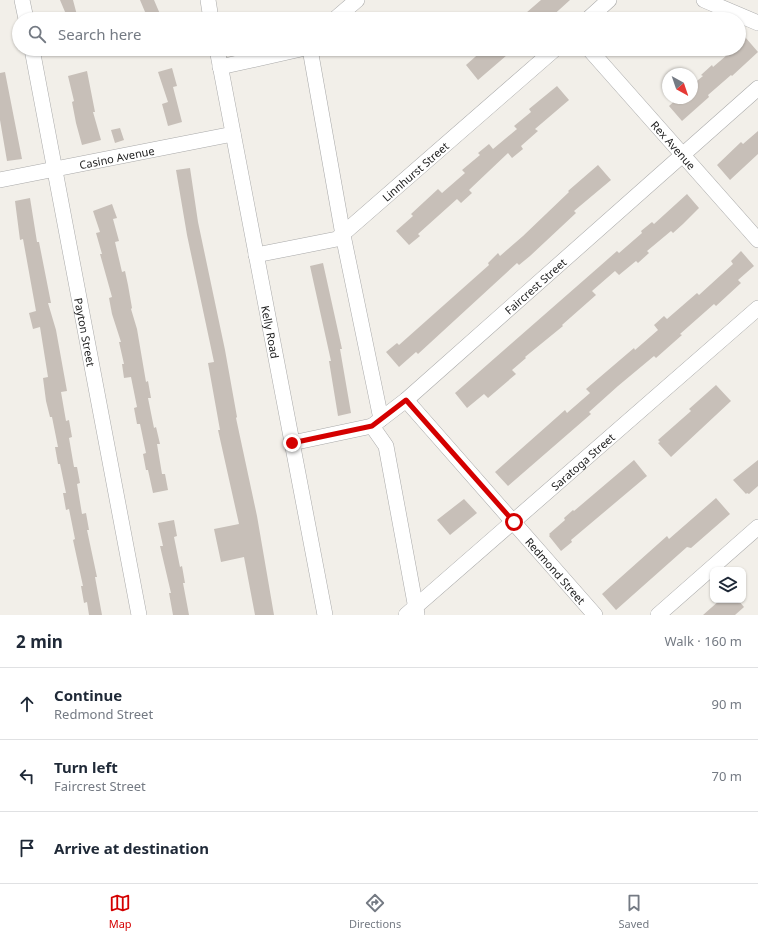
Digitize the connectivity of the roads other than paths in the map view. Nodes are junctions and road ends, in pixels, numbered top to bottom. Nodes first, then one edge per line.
1 (22, 0) edge
2 (208, 0) edge
3 (357, 0) edge
4 (609, 0) edge
5 (704, 0) edge
6 (25, 12) edge
7 (210, 12) edge
8 (343, 12) edge
9 (596, 12) edge
10 (732, 12) edge
11 (746, 18) edge
12 (758, 23) edge
13 (33, 56) edge
14 (218, 56) edge
15 (270, 56) edge
16 (311, 56) edge
17 (547, 56) edge
18 (595, 56) edge
19 (220, 67) junction
20 (758, 88) edge
21 (233, 134) junction
22 (684, 156) junction
23 (55, 170) junction
24 (0, 180) edge
25 (343, 235) junction
26 (758, 240) edge
27 (256, 255) junction
28 (758, 308) edge
29 (406, 400) junction
30 (377, 423) junction
31 (292, 443) junction
32 (514, 522) junction
33 (758, 527) edge
34 (413, 612) edge
35 (139, 615) edge
36 (324, 615) edge
37 (595, 615) edge
38 (658, 615) edge

1 - 6 street
2 - 7 street
3 - 8 street
4 - 9 street
5 - 10 street
11 - 12 street
13 - 23 street, Payton Street
14 - 19 street, Kelly Road
15 - 19 street
16 - 25 street
17 - 25 street, Linnhurst Street
18 - 22 street, Rex Avenue
19 - 21 street, Kelly Road
20 - 22 street, Faircrest Street
21 - 23 street, Casino Avenue
21 - 27 street, Kelly Road
22 - 26 street, Rex Avenue
22 - 29 street, Faircrest Street
23 - 24 street, Casino Avenue
23 - 35 street, Payton Street
25 - 27 street, Linnhurst Street
25 - 30 street
27 - 31 street, Kelly Road
28 - 32 street, Saratoga Street
29 - 30 street, Faircrest Street
29 - 32 street, Redmond Street
30 - 31 street, Faircrest Street
30 - 34 street
31 - 36 street, Kelly Road
32 - 34 street, Saratoga Street
32 - 37 street, Redmond Street
33 - 38 street

